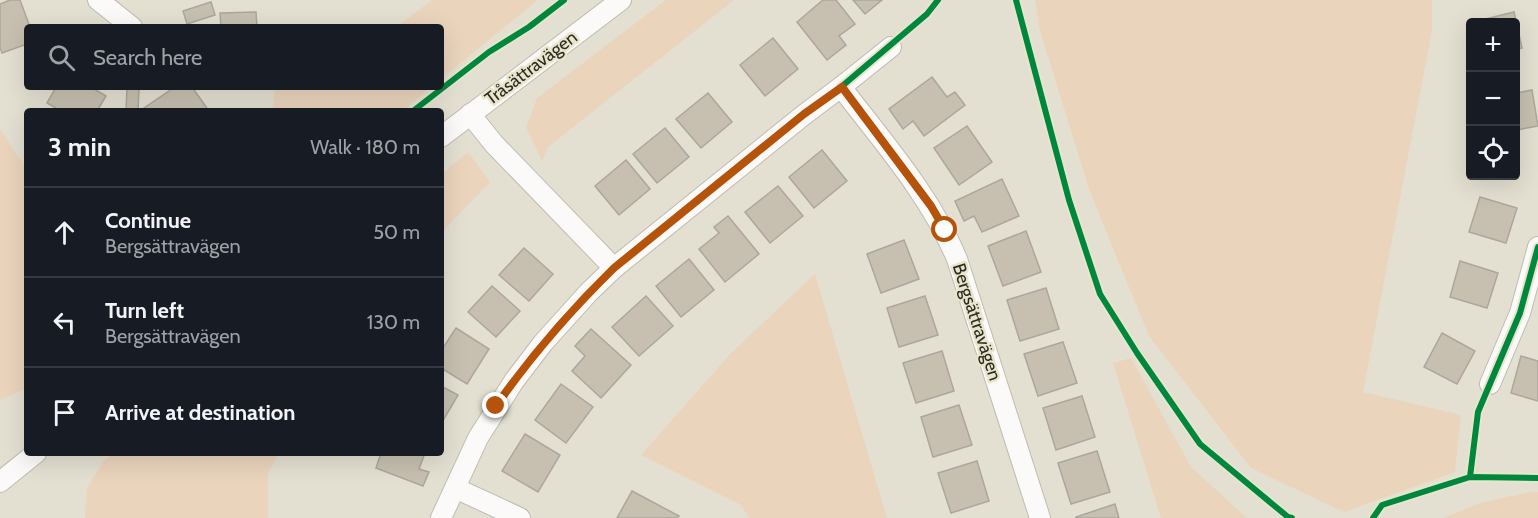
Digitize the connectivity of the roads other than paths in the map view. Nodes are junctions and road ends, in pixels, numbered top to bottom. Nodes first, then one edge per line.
1 (98, 0) edge
2 (621, 0) edge
3 (128, 24) edge
4 (891, 47) dead end
5 (842, 87) junction
6 (470, 114) junction
7 (444, 135) edge
8 (1538, 247) edge
9 (614, 268) junction
10 (1529, 315) edge
11 (1490, 384) dead end
12 (32, 456) edge
13 (0, 482) edge
14 (455, 488) junction
15 (441, 518) edge
16 (520, 518) edge
17 (1040, 518) edge

1 - 3 street
2 - 6 street, Tråsättravägen
4 - 5 street
5 - 9 street
5 - 17 street, Bergsättravägen
6 - 7 street, Tråsättravägen
6 - 9 street
8 - 10 street
9 - 14 street
10 - 11 street
12 - 13 street
14 - 15 street
14 - 16 street

